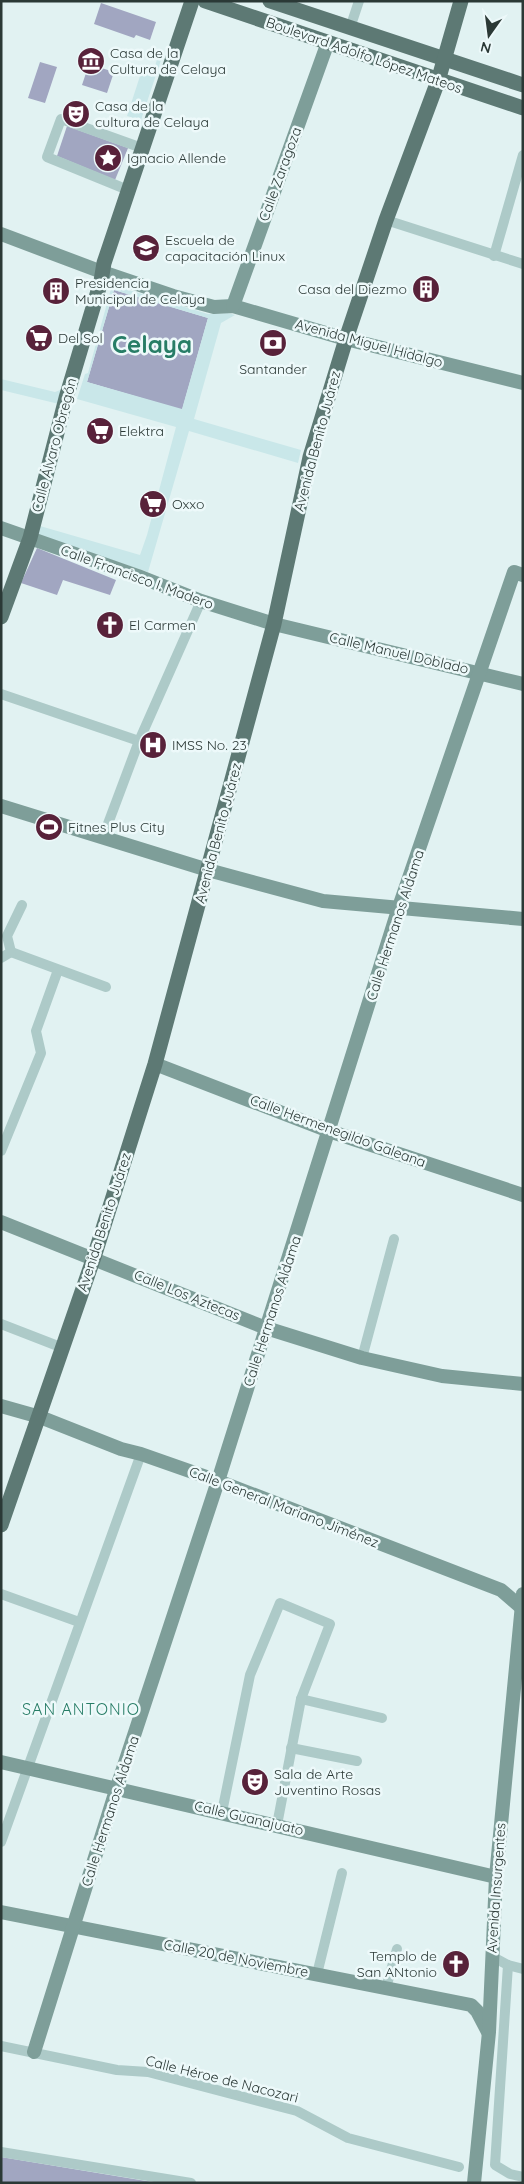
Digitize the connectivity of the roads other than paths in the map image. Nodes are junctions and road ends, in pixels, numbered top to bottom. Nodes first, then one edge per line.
1 (192, 1) edge
2 (205, 1) edge
3 (270, 1) edge
4 (359, 1) edge
5 (461, 1) edge
6 (350, 28) junction
7 (328, 42) junction
8 (443, 58) junction
9 (438, 81) junction
10 (523, 85) edge
11 (523, 108) edge
12 (142, 148) junction
13 (523, 155) edge
14 (128, 190) junction
15 (386, 220) junction
16 (1, 234) edge
17 (494, 256) junction
18 (523, 264) edge
19 (102, 272) junction
20 (233, 306) junction
21 (346, 338) junction
22 (523, 383) edge
23 (1, 528) edge
24 (30, 538) junction
25 (518, 573) edge
26 (201, 601) junction
27 (1, 617) edge
28 (274, 624) junction
29 (480, 672) junction
30 (523, 684) edge
31 (1, 694) edge
32 (139, 741) junction
33 (1, 806) edge
34 (103, 838) junction
35 (208, 870) junction
36 (22, 905) dead end
37 (400, 907) junction
38 (523, 919) edge
39 (12, 952) junction
40 (1, 958) edge
41 (58, 970) junction
42 (106, 987) dead end
43 (155, 1064) junction
44 (329, 1131) junction
45 (1, 1152) edge
46 (523, 1195) edge
47 (1, 1222) edge
48 (394, 1239) dead end
49 (94, 1257) junction
50 (1, 1324) edge
51 (266, 1328) junction
52 (63, 1348) junction
53 (362, 1358) junction
54 (523, 1384) edge
55 (1, 1406) edge
56 (40, 1417) junction
57 (141, 1454) junction
58 (218, 1482) junction
59 (1, 1525) edge
60 (1, 1594) edge
61 (523, 1594) edge
62 (522, 1609) edge
63 (79, 1622) junction
64 (300, 1699) junction
65 (382, 1718) dead end
66 (291, 1748) junction
67 (356, 1761) dead end
68 (1, 1762) edge
69 (27, 1767) junction
70 (117, 1788) junction
71 (222, 1812) junction
72 (277, 1825) junction
73 (1, 1842) edge
74 (342, 1873) dead end
75 (496, 1877) junction
76 (1, 1912) edge
77 (74, 1925) junction
78 (397, 1949) dead end
79 (491, 1956) junction
80 (508, 1966) junction
81 (523, 1969) edge
82 (317, 1974) junction
83 (386, 1988) junction
84 (471, 2005) junction
85 (489, 2032) junction
86 (1, 2046) edge
87 (34, 2052) junction
88 (1, 2152) edge
89 (459, 2167) dead end
90 (523, 2177) edge
91 (191, 2183) edge
92 (474, 2183) edge

1 - 12 main road, Calle Álvaro Obregón
2 - 7 main road, Boulevard Adolfo López Mateos
3 - 6 main road, Boulevard Adolfo López Mateos
4 - 6 street
5 - 8 main road
6 - 8 main road, Boulevard Adolfo López Mateos
7 - 9 main road, Boulevard Adolfo López Mateos
7 - 20 main road, Calle Zaragoza
8 - 9 main road, Avenida Benito Juárez
8 - 10 main road, Boulevard Adolfo López Mateos
9 - 11 main road, Boulevard Adolfo López Mateos
9 - 15 main road, Avenida Benito Juárez
12 - 14 main road, Calle Álvaro Obregón
12 - 14 street
13 - 17 street
14 - 19 main road, Calle Álvaro Obregón
15 - 17 street
15 - 21 main road, Avenida Benito Juárez
16 - 19 main road, Avenida Miguel Hidalgo
17 - 18 street
19 - 20 main road, Avenida Miguel Hidalgo
19 - 24 main road, Calle Álvaro Obregón
20 - 21 main road, Avenida Miguel Hidalgo
21 - 22 main road, Avenida Miguel Hidalgo
21 - 28 main road, Avenida Benito Juárez
23 - 24 main road, Calle Francisco I. Madero
24 - 26 main road, Calle Francisco I. Madero
24 - 27 main road, Calle Álvaro Obregón
25 - 29 main road, Calle Hermanos Aldama
26 - 28 main road, Calle Francisco I. Madero
26 - 32 street
28 - 29 main road, Calle Manuel Doblado
28 - 35 main road, Avenida Benito Juárez
29 - 30 main road, Calle Manuel Doblado
29 - 37 main road, Calle Hermanos Aldama
31 - 32 street
32 - 34 street
33 - 34 main road
34 - 35 main road
35 - 37 main road
35 - 43 main road, Avenida Benito Juárez
36 - 39 street
37 - 38 main road
37 - 44 main road, Calle Hermanos Aldama
39 - 40 street
39 - 41 street
41 - 42 street
41 - 45 street
43 - 44 main road, Calle Hermenegildo Galeana
43 - 49 main road, Avenida Benito Juárez
44 - 46 main road, Calle Hermenegildo Galeana
44 - 51 main road, Calle Hermanos Aldama
47 - 49 main road, Calle Los Aztecas
48 - 53 street
49 - 51 main road, Calle Los Aztecas
49 - 52 main road, Avenida Benito Juárez
50 - 52 street
51 - 53 main road, Calle Los Aztecas
51 - 58 main road, Calle Hermanos Aldama
52 - 56 main road, Avenida Benito Juárez
53 - 54 main road, Calle Los Aztecas
55 - 56 main road, Calle General Mariano Jiménez
56 - 57 main road, Calle General Mariano Jiménez
56 - 59 main road, Avenida Benito Juárez
57 - 58 main road, Calle General Mariano Jiménez
57 - 63 street
58 - 62 main road, Calle General Mariano Jiménez
58 - 70 main road, Calle Hermanos Aldama
60 - 63 street
61 - 62 main road, Avenida Insurgentes
62 - 75 main road, Avenida Insurgentes
63 - 69 street
64 - 65 street
64 - 66 street
64 - 71 street
66 - 67 street
66 - 72 street
68 - 69 main road, Calle Guanajuato
69 - 70 main road, Calle Guanajuato
69 - 73 street
70 - 71 main road, Calle Guanajuato
70 - 77 main road, Calle Hermanos Aldama
71 - 72 main road, Calle Guanajuato
72 - 75 main road, Calle Guanajuato
74 - 82 street
75 - 79 main road, Avenida Insurgentes
76 - 77 main road, Calle 20 de Noviembre
77 - 82 main road, Calle 20 de Noviembre
77 - 87 main road, Calle Hermanos Aldama
78 - 83 street
79 - 80 street
79 - 84 main road
79 - 85 main road, Avenida Insurgentes
80 - 81 street
80 - 90 street
82 - 83 main road, Calle 20 de Noviembre
83 - 84 main road, Calle 20 de Noviembre
84 - 85 main road
85 - 92 main road, Avenida Insurgentes
86 - 87 street, Calle Héroe de Nacozari
87 - 89 street, Calle Héroe de Nacozari
88 - 91 street

